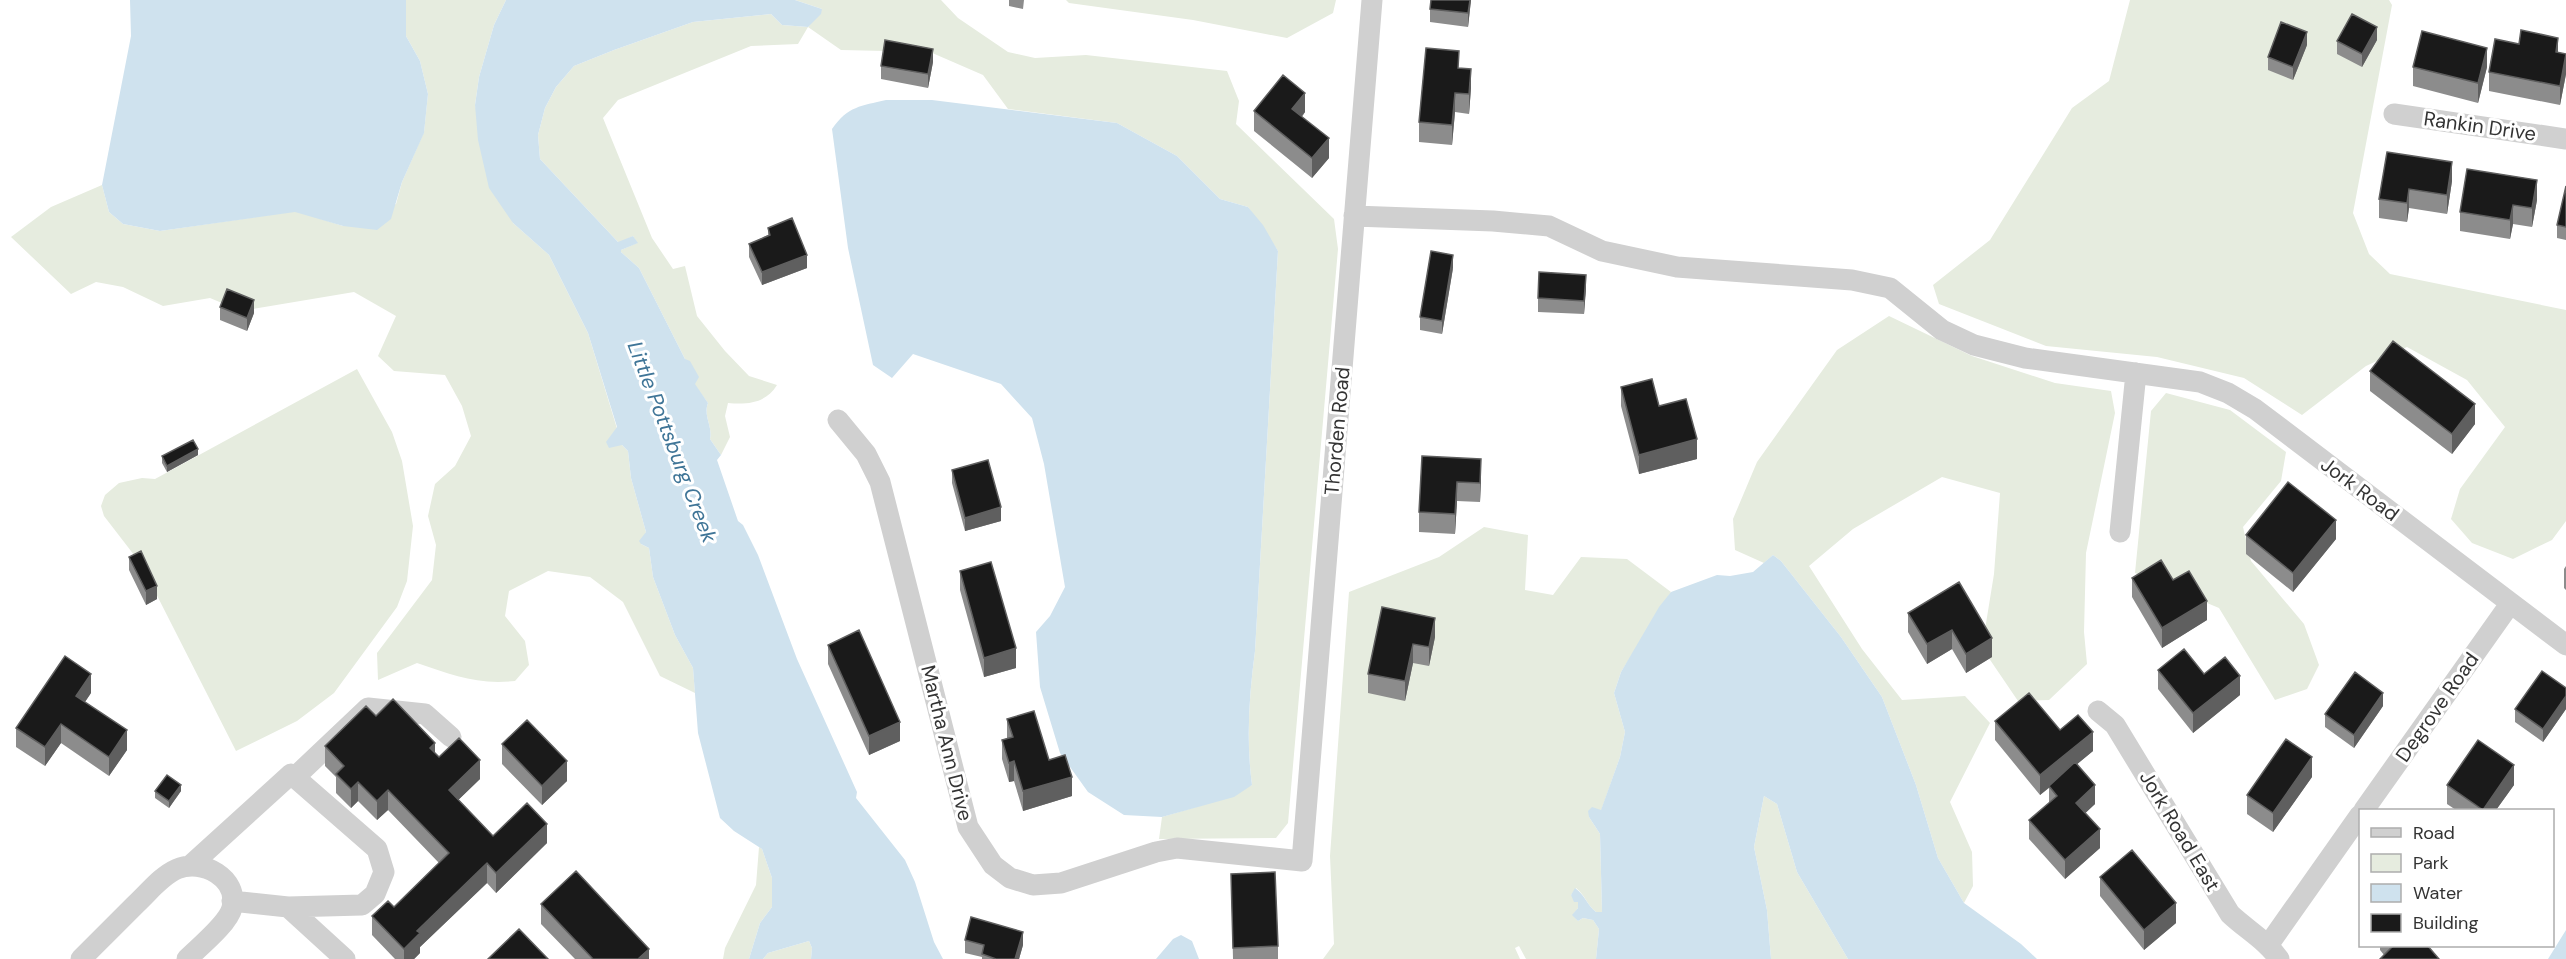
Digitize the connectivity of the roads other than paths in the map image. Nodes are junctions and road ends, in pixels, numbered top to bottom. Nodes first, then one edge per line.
1 (1371, 0) edge
2 (2394, 114) dead end
3 (2566, 139) edge
4 (1354, 216) junction
5 (2136, 373) junction
6 (838, 420) dead end
7 (2120, 532) dead end
8 (2510, 604) junction
9 (2566, 645) edge
10 (2098, 711) dead end
11 (451, 737) dead end
12 (295, 777) junction
13 (2365, 809) edge
14 (2359, 818) edge
15 (1302, 861) joint
16 (192, 864) junction
17 (232, 901) junction
18 (288, 908) junction
19 (2274, 951) edge
20 (89, 956) edge
21 (187, 959) edge
22 (345, 959) edge

1 - 4 street, Thorden Road
2 - 3 street, Rankin Drive
4 - 5 street, Jork Road
4 - 15 street, Thorden Road
5 - 7 street
5 - 8 street, Jork Road
6 - 15 street, Martha Ann Drive
8 - 9 street, Jork Road
8 - 13 street, Degrove Road
10 - 19 street, Jork Road East
11 - 12 street
12 - 16 street
12 - 18 street
14 - 19 street
16 - 17 street
16 - 20 street
17 - 18 street
17 - 21 street
18 - 22 street

